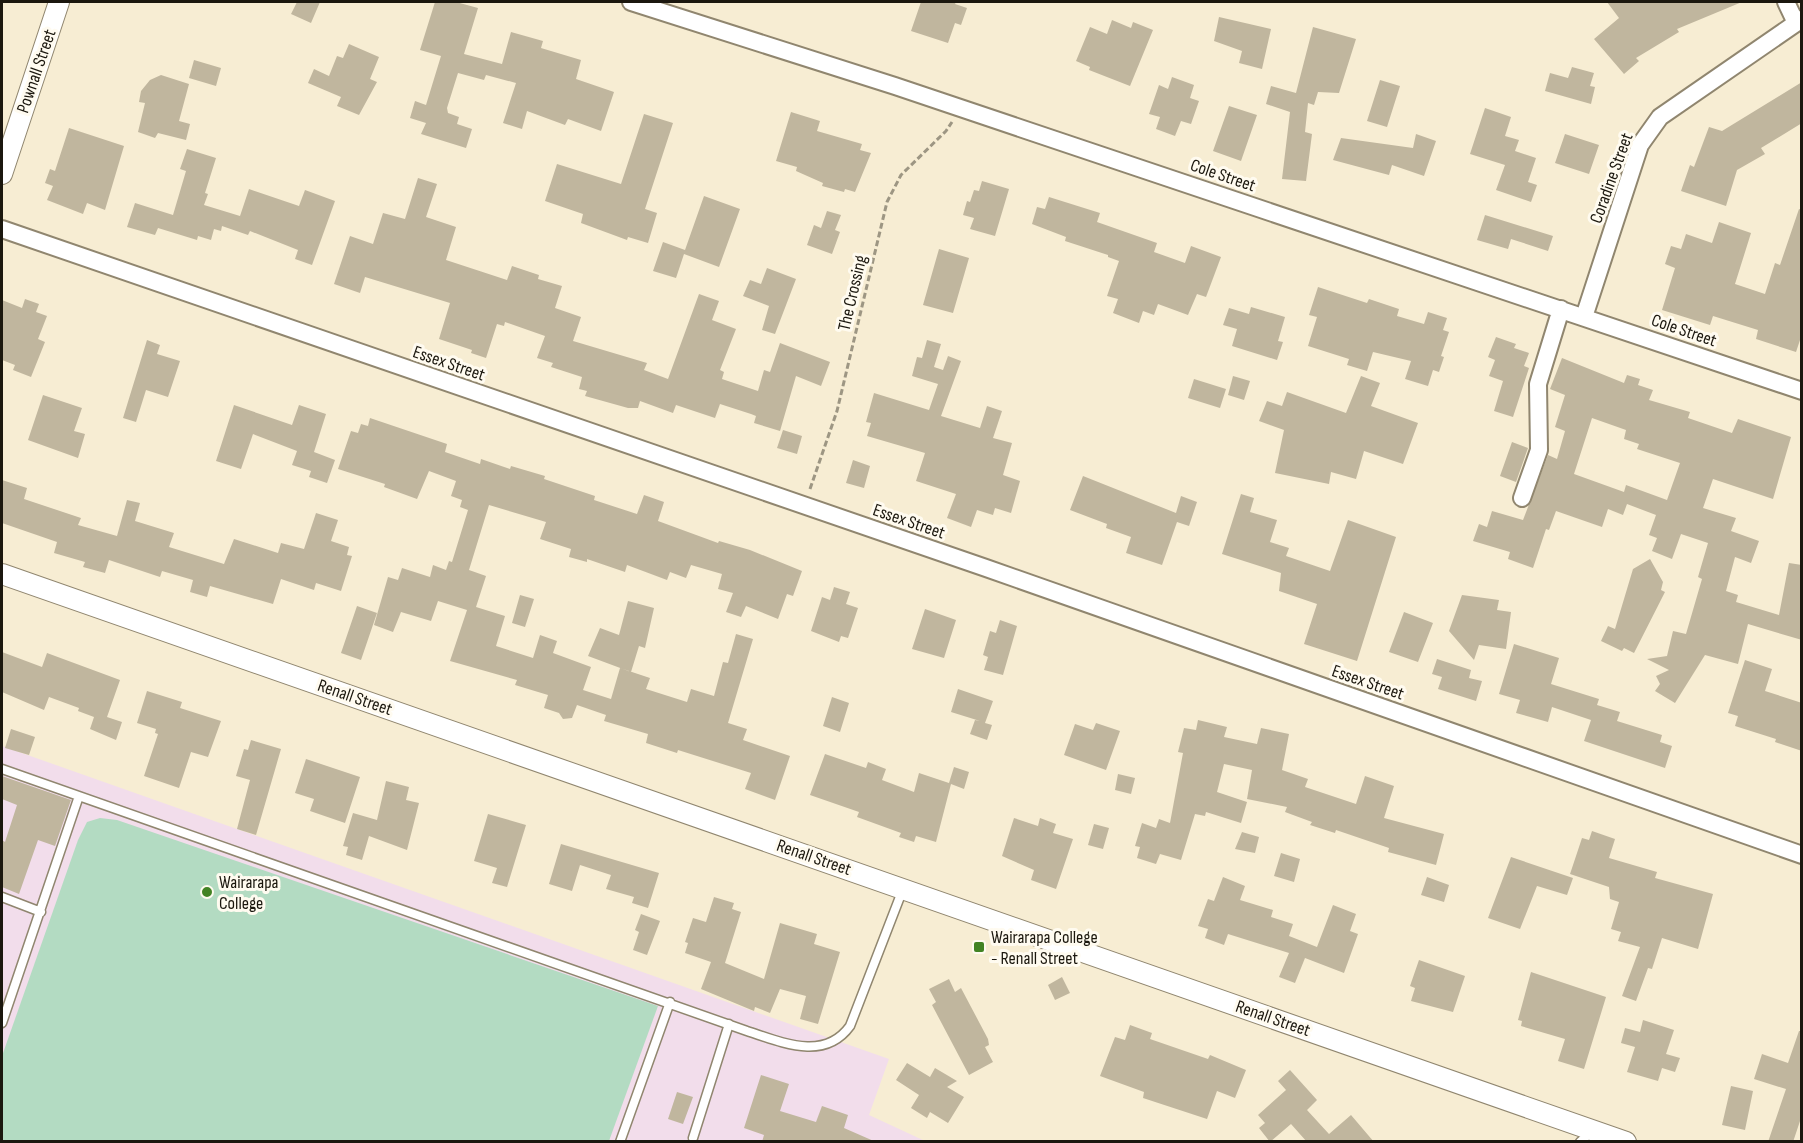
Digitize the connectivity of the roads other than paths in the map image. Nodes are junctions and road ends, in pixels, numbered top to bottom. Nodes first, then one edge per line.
1 (59, 2) edge
2 (631, 2) edge
3 (1786, 2) edge
4 (1799, 21) edge
5 (2, 174) edge
6 (2, 229) edge
7 (1561, 309) junction
8 (1584, 317) junction
9 (1802, 392) edge
10 (1522, 498) dead end
11 (2, 574) edge
12 (2, 769) edge
13 (80, 796) junction
14 (1802, 855) edge
15 (903, 888) junction
16 (2, 897) edge
17 (41, 912) junction
18 (670, 1002) junction
19 (2, 1023) edge
20 (729, 1024) junction
21 (1587, 1136) edge
22 (693, 1138) dead end
23 (621, 1142) edge
24 (1626, 1142) edge

1 - 5 street, Pownall Street
2 - 7 street, Cole Street
3 - 4 street
4 - 8 street, Coradine Street
6 - 14 street, Essex Street
7 - 8 street, Cole Street
7 - 10 street
8 - 9 street, Cole Street
11 - 15 street, Renall Street
12 - 13 lane
13 - 17 lane
13 - 18 lane
15 - 20 lane
15 - 21 street, Renall Street
16 - 17 lane
17 - 19 lane
18 - 20 lane
18 - 23 lane
20 - 22 lane
21 - 24 street, Renall Street

